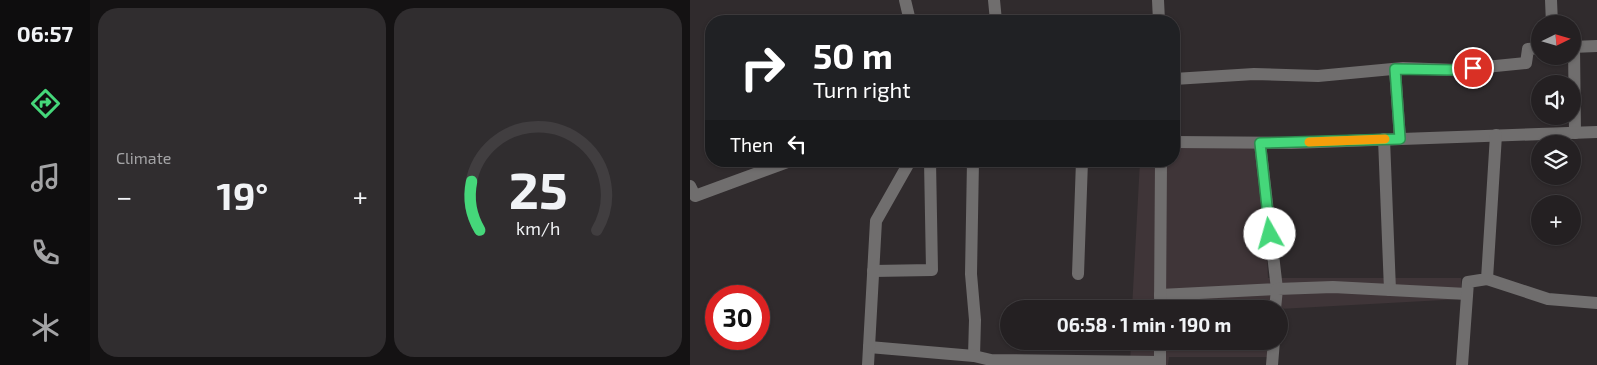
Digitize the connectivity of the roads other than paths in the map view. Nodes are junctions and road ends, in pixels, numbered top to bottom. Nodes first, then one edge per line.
1 (904, 0) edge
2 (994, 0) edge
3 (1158, 0) edge
4 (1551, 0) edge
5 (908, 15) edge
6 (995, 15) edge
7 (1158, 15) edge
8 (1552, 15) edge
9 (1597, 46) edge
10 (1581, 47) edge
11 (1531, 49) edge
12 (1573, 65) edge
13 (1395, 69) junction
14 (1180, 79) edge
15 (1597, 132) edge
16 (1575, 133) junction
17 (1496, 135) junction
18 (1384, 139) junction
19 (1400, 139) junction
20 (1180, 142) edge
21 (1260, 143) junction
22 (774, 167) edge
23 (907, 167) edge
24 (930, 167) edge
25 (973, 167) edge
26 (1082, 167) edge
27 (1161, 167) edge
28 (690, 186) edge
29 (873, 271) junction
30 (1078, 274) dead end
31 (1487, 279) junction
32 (1276, 288) junction
33 (1390, 290) junction
34 (1467, 294) junction
35 (1160, 295) junction
36 (1160, 300) edge
37 (1276, 300) edge
38 (1597, 303) edge
39 (869, 347) junction
40 (1160, 350) edge
41 (1273, 350) edge
42 (974, 356) junction
43 (1160, 363) edge
44 (868, 365) edge
45 (1272, 365) edge
46 (1462, 365) edge

1 - 5 street
2 - 6 street
3 - 7 street
4 - 8 street
9 - 10 street
11 - 13 street
12 - 16 street
13 - 14 street
13 - 19 street
15 - 16 street
16 - 17 street
17 - 19 street
17 - 31 street
18 - 19 street
18 - 21 street
18 - 33 street
20 - 21 street
21 - 32 street
22 - 28 street
23 - 29 street
24 - 29 street
25 - 42 street
26 - 30 street
27 - 35 street
29 - 39 street
31 - 34 street
31 - 38 street
32 - 33 street
32 - 35 street
32 - 37 street
33 - 34 street
34 - 46 street
35 - 36 street
39 - 42 street
39 - 44 street
40 - 43 street
41 - 45 street
42 - 43 street

